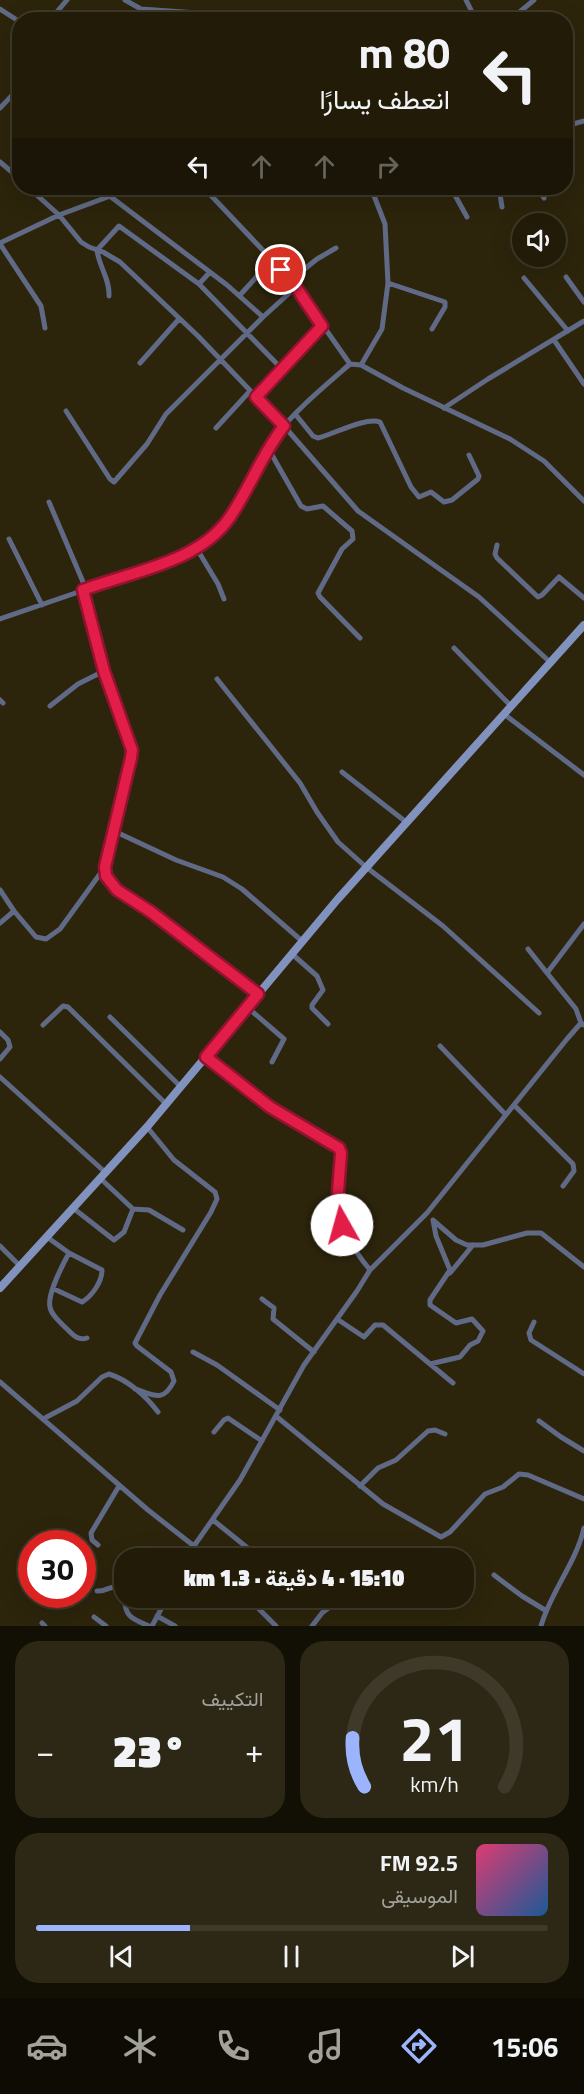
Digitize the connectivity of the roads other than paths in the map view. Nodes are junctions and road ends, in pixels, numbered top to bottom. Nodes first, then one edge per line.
1 (67, 0) edge
2 (125, 0) edge
3 (534, 0) edge
4 (57, 12) edge
5 (184, 12) edge
6 (520, 12) edge
7 (0, 162) edge
8 (12, 172) edge
9 (37, 195) edge
10 (116, 195) edge
11 (211, 195) edge
12 (374, 195) edge
13 (455, 195) edge
14 (500, 195) edge
15 (542, 195) edge
16 (111, 197) junction
17 (544, 198) dead end
18 (502, 207) dead end
19 (59, 215) junction
20 (467, 218) dead end
21 (0, 243) edge
22 (336, 248) dead end
23 (97, 250) junction
24 (272, 260) junction
25 (210, 272) junction
26 (566, 277) dead end
27 (524, 278) dead end
28 (291, 280) junction
29 (388, 283) junction
30 (199, 284) junction
31 (296, 287) junction
32 (109, 296) dead end
33 (240, 296) junction
34 (584, 302) edge
35 (263, 317) junction
36 (179, 319) junction
37 (584, 321) edge
38 (322, 326) junction
39 (45, 328) dead end
40 (432, 329) dead end
41 (568, 331) junction
42 (247, 333) junction
43 (554, 340) junction
44 (219, 360) junction
45 (140, 363) dead end
46 (350, 364) junction
47 (361, 365) junction
48 (282, 369) junction
49 (584, 384) edge
50 (250, 391) junction
51 (256, 397) junction
52 (444, 408) junction
53 (66, 411) dead end
54 (296, 414) junction
55 (284, 426) junction
56 (216, 428) dead end
57 (268, 448) junction
58 (469, 455) dead end
59 (584, 501) edge
60 (49, 502) dead end
61 (9, 539) dead end
62 (497, 545) dead end
63 (197, 549) junction
64 (85, 590) junction
65 (584, 598) edge
66 (224, 599) dead end
67 (42, 605) junction
68 (0, 620) edge
69 (584, 625) edge
70 (360, 638) dead end
71 (454, 648) dead end
72 (551, 663) junction
73 (104, 671) junction
74 (217, 679) dead end
75 (50, 706) dead end
76 (511, 706) junction
77 (504, 714) junction
78 (342, 772) dead end
79 (584, 775) edge
80 (406, 822) junction
81 (114, 831) junction
82 (105, 867) junction
83 (366, 867) junction
84 (0, 890) edge
85 (14, 911) junction
86 (0, 923) edge
87 (584, 924) edge
88 (302, 941) junction
89 (528, 949) dead end
90 (292, 954) junction
91 (548, 973) junction
92 (258, 994) junction
93 (247, 1007) junction
94 (539, 1013) dead end
95 (110, 1017) dead end
96 (328, 1024) dead end
97 (583, 1024) edge
98 (43, 1025) dead end
99 (0, 1032) edge
100 (440, 1046) dead end
101 (206, 1057) junction
102 (0, 1059) edge
103 (272, 1062) dead end
104 (0, 1077) edge
105 (181, 1087) junction
106 (166, 1104) junction
107 (514, 1105) junction
108 (506, 1115) junction
109 (147, 1127) junction
110 (103, 1176) junction
111 (562, 1186) dead end
112 (73, 1208) junction
113 (133, 1209) junction
114 (427, 1213) junction
115 (433, 1220) junction
116 (183, 1230) dead end
117 (46, 1237) junction
118 (473, 1245) junction
119 (0, 1246) edge
120 (69, 1253) junction
121 (20, 1266) junction
122 (584, 1267) edge
123 (370, 1270) junction
124 (450, 1273) junction
125 (0, 1288) edge
126 (54, 1289) junction
127 (262, 1299) dead end
128 (337, 1319) junction
129 (534, 1322) dead end
130 (87, 1338) dead end
131 (194, 1352) dead end
132 (314, 1352) junction
133 (430, 1364) junction
134 (584, 1374) edge
135 (0, 1382) edge
136 (453, 1383) dead end
137 (135, 1389) junction
138 (280, 1410) junction
139 (158, 1412) dead end
140 (277, 1417) junction
141 (43, 1419) junction
142 (539, 1421) dead end
143 (214, 1432) dead end
144 (445, 1434) dead end
145 (262, 1441) junction
146 (584, 1451) edge
147 (119, 1485) junction
148 (360, 1486) junction
149 (584, 1499) edge
150 (213, 1520) junction
151 (584, 1529) edge
152 (98, 1545) dead end
153 (194, 1546) junction
154 (197, 1548) edge
155 (248, 1548) edge
156 (494, 1575) dead end
157 (114, 1587) edge
158 (97, 1591) dead end
159 (125, 1608) edge
160 (161, 1608) edge
161 (258, 1608) edge
162 (328, 1608) edge
163 (545, 1610) junction
164 (157, 1616) junction
165 (94, 1617) dead end
166 (106, 1626) edge
167 (151, 1626) edge
168 (175, 1626) edge
169 (276, 1626) edge
170 (312, 1626) edge
171 (541, 1626) edge

1 - 4 street
2 - 5 street
3 - 6 street
7 - 8 street
9 - 19 street
10 - 16 street
11 - 24 street
12 - 29 street
13 - 20 street
14 - 18 street
15 - 17 street
16 - 19 street
16 - 25 street
19 - 21 street
19 - 23 street
21 - 39 street
22 - 28 street
23 - 30 street
23 - 32 street
23 - 36 street
24 - 28 street
24 - 33 street
25 - 30 street
25 - 33 street
26 - 34 street
27 - 41 street
28 - 31 street
29 - 40 street
29 - 47 street
30 - 42 street
31 - 35 street
31 - 38 street
33 - 35 street
35 - 42 street
36 - 44 street
36 - 45 street
37 - 41 street
38 - 46 street
38 - 48 street
41 - 43 street
42 - 44 street
42 - 48 street
43 - 49 street
43 - 52 street
44 - 50 street
44 - 53 street
46 - 47 street
46 - 54 street
47 - 52 street
48 - 51 street
50 - 51 street
50 - 56 street
51 - 55 street
52 - 59 street
54 - 55 street
54 - 58 street
55 - 57 street
55 - 72 street
57 - 63 street
57 - 70 street
60 - 64 street
61 - 67 street
62 - 65 street
63 - 64 street
63 - 66 street
64 - 67 street
64 - 73 street
67 - 68 street
69 - 72 main road
71 - 76 street
72 - 76 main road
73 - 75 street
73 - 81 street
74 - 83 street
76 - 77 main road
77 - 79 street
77 - 80 main road
78 - 80 street
80 - 83 main road
81 - 82 street
81 - 88 street
82 - 85 street
82 - 92 street
83 - 88 main road
83 - 94 street
84 - 85 street
85 - 86 street
87 - 91 street
88 - 90 main road
89 - 91 street
90 - 92 main road
90 - 96 street
91 - 97 street
92 - 93 main road
93 - 101 main road
93 - 103 street
95 - 105 street
97 - 107 street
98 - 106 street
99 - 102 street
100 - 108 street
101 - 105 main road
101 - 123 street
104 - 110 street
105 - 106 main road
106 - 109 main road
107 - 108 street
107 - 111 street
108 - 114 street
109 - 110 main road
109 - 137 street
110 - 112 main road
110 - 113 street
112 - 113 street
112 - 117 main road
113 - 116 street
114 - 115 street
114 - 123 street
115 - 118 street
115 - 124 street
117 - 120 street
117 - 121 main road
118 - 122 street
118 - 124 street
119 - 121 street
120 - 126 street
120 - 126 street
121 - 125 main road
123 - 128 street
124 - 133 street
126 - 130 street
127 - 132 street
128 - 132 street
128 - 133 street
129 - 134 street
131 - 138 street
132 - 138 street
133 - 136 street
135 - 141 street
137 - 139 street
137 - 141 street
138 - 140 street
140 - 145 street
140 - 148 street
141 - 147 street
142 - 146 street
143 - 145 street
144 - 148 street
145 - 150 street
147 - 152 street
147 - 153 street
148 - 149 street
150 - 153 street
150 - 155 street
151 - 163 street
153 - 154 street
156 - 163 street
157 - 158 street
159 - 167 street
160 - 164 street
161 - 169 street
162 - 170 street
163 - 171 street
164 - 167 street
164 - 168 street
165 - 166 street

